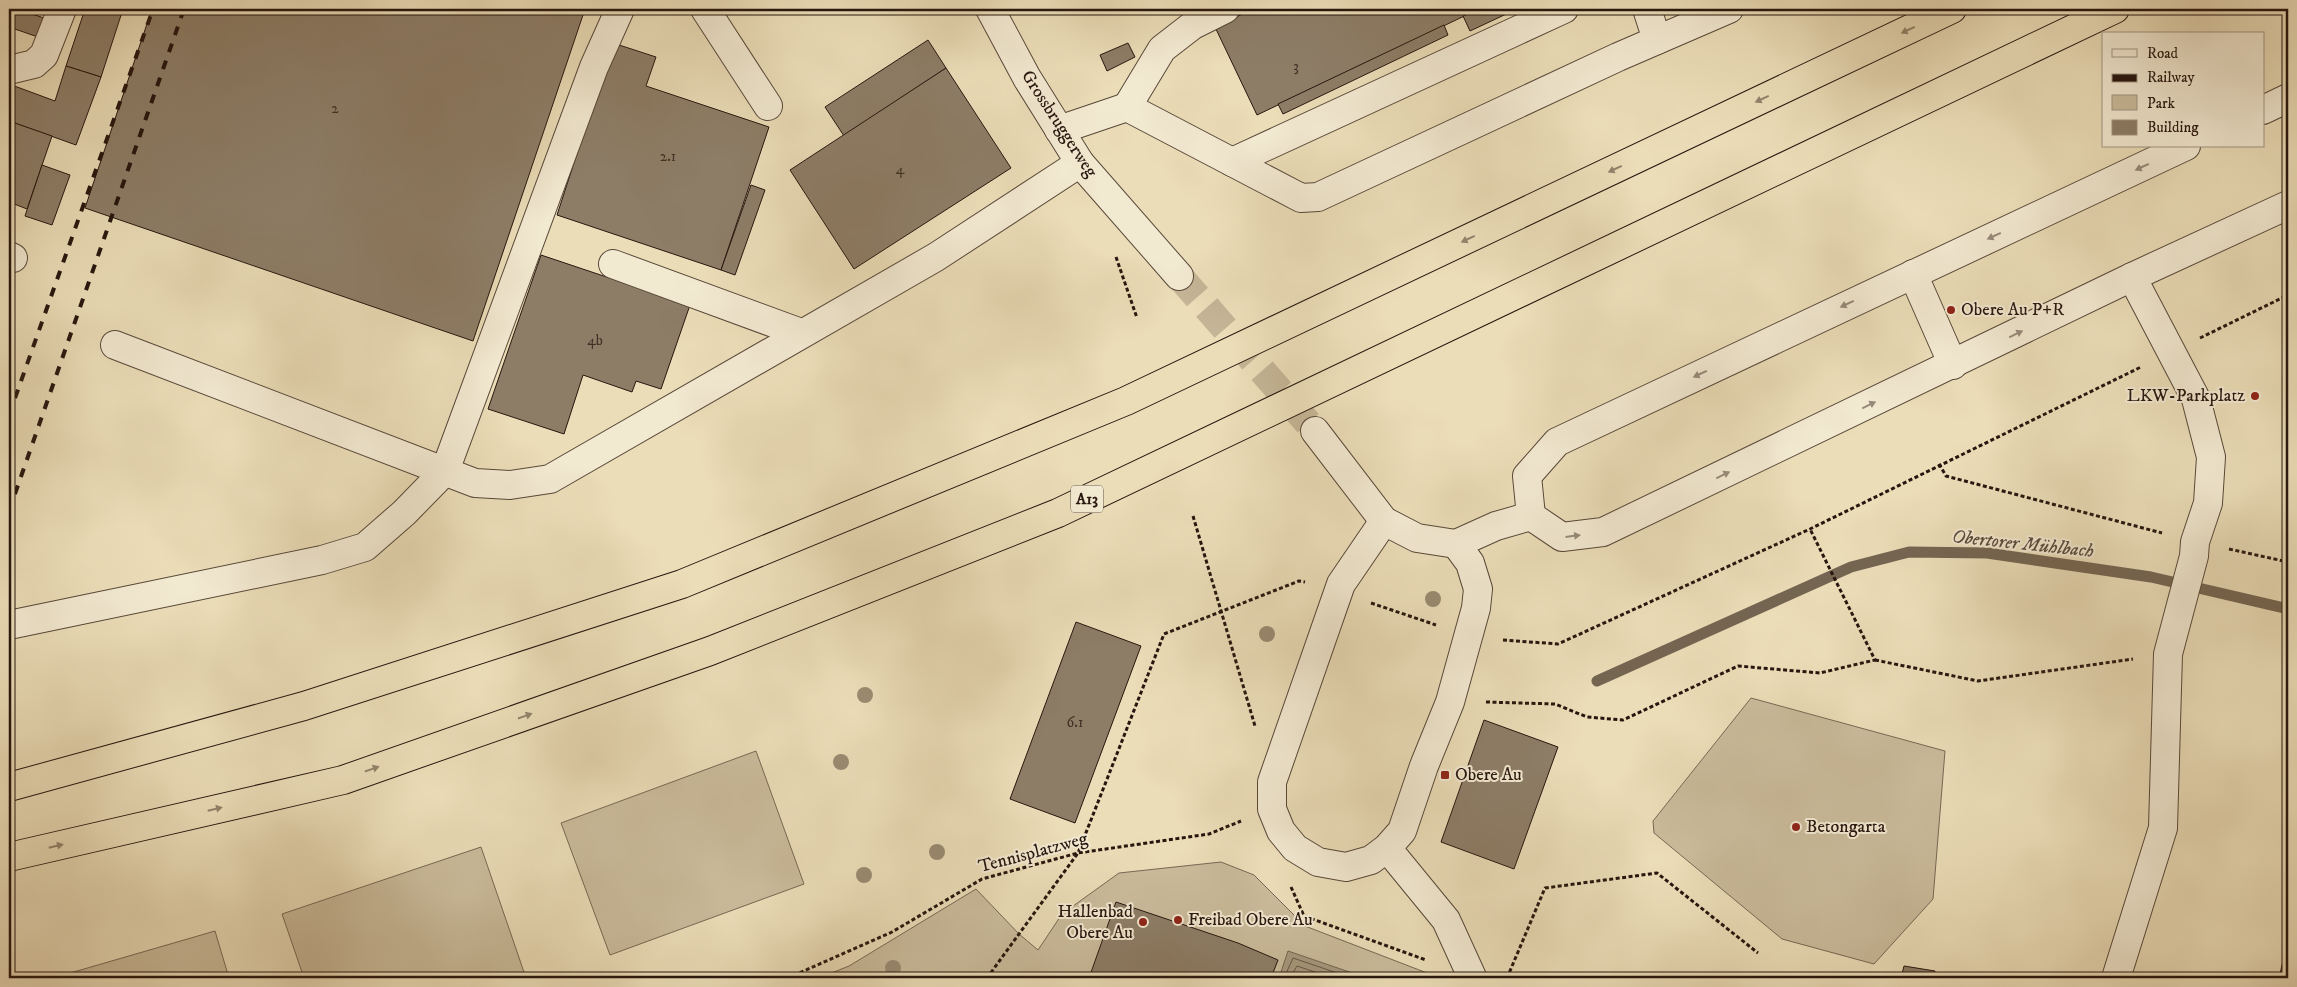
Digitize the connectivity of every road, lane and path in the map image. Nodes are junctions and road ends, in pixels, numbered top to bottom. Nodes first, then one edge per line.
1 (62, 9) edge
2 (620, 9) edge
3 (705, 9) edge
4 (990, 9) edge
5 (1225, 9) edge
6 (1564, 9) edge
7 (1647, 9) edge
8 (1729, 9) edge
9 (1952, 9) edge
10 (2115, 9) edge
11 (1657, 40) junction
12 (9, 70) edge
13 (2288, 98) edge
14 (768, 106) dead end
15 (1127, 107) junction
16 (2264, 110) edge
17 (1059, 130) junction
18 (2182, 148) edge
19 (1232, 162) junction
20 (1080, 163) junction
21 (2288, 205) edge
22 (1114, 252) dead end
23 (614, 264) dead end
24 (1913, 274) junction
25 (1179, 276) tunnel mouth
26 (2132, 277) junction
27 (2288, 295) edge
28 (1137, 318) dead end
29 (801, 333) junction
30 (115, 345) dead end
31 (2171, 352) junction
32 (1953, 365) junction
33 (1315, 431) tunnel mouth
34 (1939, 464) junction
35 (445, 470) junction
36 (1193, 516) dead end
37 (1531, 516) junction
38 (1384, 521) junction
39 (1810, 529) junction
40 (1456, 544) junction
41 (2194, 549) junction
42 (2288, 562) edge
43 (1341, 584) junction
44 (1220, 611) junction
45 (9, 625) edge
46 (1468, 637) junction
47 (2172, 642) junction
48 (1875, 660) junction
49 (1450, 702) junction
50 (1255, 727) dead end
51 (9, 787) edge
52 (1272, 809) junction
53 (1295, 848) junction
54 (1387, 848) junction
55 (1078, 853) junction
56 (9, 857) edge
57 (1758, 953) dead end
58 (1472, 977) joint
59 (788, 978) edge
60 (986, 978) edge
61 (1506, 978) edge
62 (2116, 978) edge

1 - 12 street
2 - 35 street
3 - 14 street
4 - 17 street, Grossbruggerweg
5 - 15 street
6 - 19 street
7 - 11 street
8 - 11 street
9 -> 51 highway
56 -> 10 highway, A13
11 - 19 street
13 - 16 street
15 - 17 street
15 - 19 street
17 - 20 street, Grossbruggerweg
18 -> 24 street
20 - 25 street, Grossbruggerweg
20 - 29 street
21 - 26 street
22 - 28 path
23 - 29 street
24 - 32 street
24 -> 37 street
26 - 31 street
32 -> 26 street
27 - 31 path
29 - 35 street
30 - 35 street
31 - 34 path
31 - 41 street
37 -> 32 street
33 - 38 street
34 - 39 path
34 - 41 path
35 - 45 street
36 - 44 path
37 - 40 street
38 - 40 street
38 - 43 street
39 - 46 path
39 - 48 path
40 - 46 street
41 - 42 path
41 - 47 street
43 - 44 path
43 - 46 path
43 - 52 street
44 - 50 path
44 - 55 path
46 - 49 street
47 - 48 path
47 - 62 street
48 - 49 path
49 - 54 street
52 - 53 street
52 - 55 path, Tennisplatzweg
53 - 54 street
53 - 58 path
54 - 58 street
55 - 59 path, Tennisplatzweg
55 - 60 path
57 - 61 path

